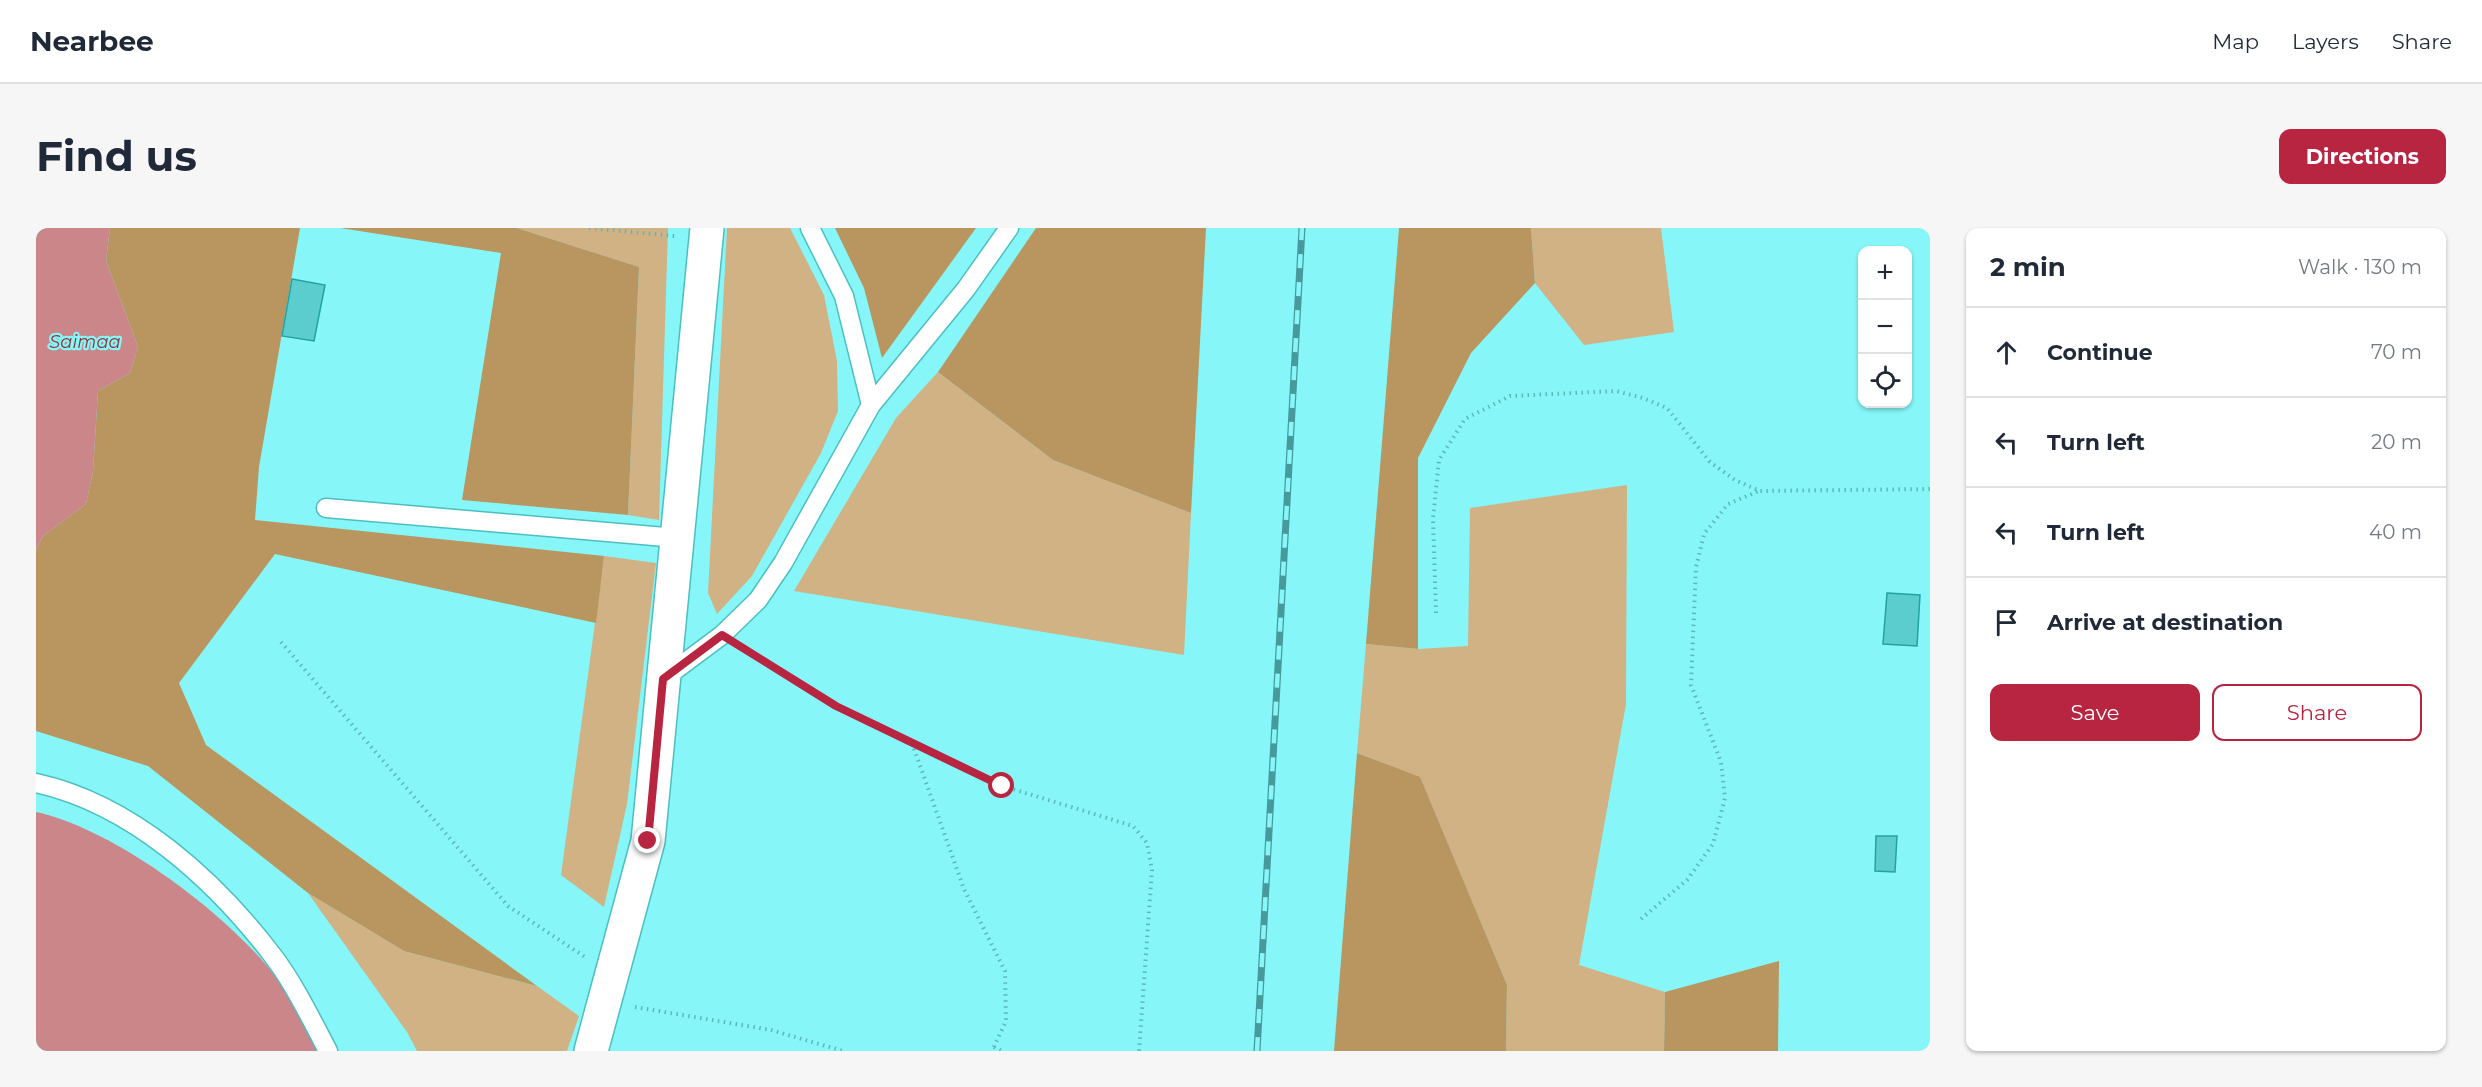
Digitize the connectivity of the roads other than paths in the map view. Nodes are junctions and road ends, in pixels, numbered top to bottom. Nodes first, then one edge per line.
1 (810, 228) edge
2 (1010, 228) edge
3 (706, 233) edge
4 (871, 405) junction
5 (326, 508) dead end
6 (677, 538) junction
7 (663, 679) junction
8 (36, 783) edge
9 (328, 1051) edge
10 (591, 1051) edge

1 - 4 lane
2 - 4 lane
3 - 6 street
4 - 7 lane
5 - 6 lane
6 - 7 street
7 - 10 street
8 - 9 lane

